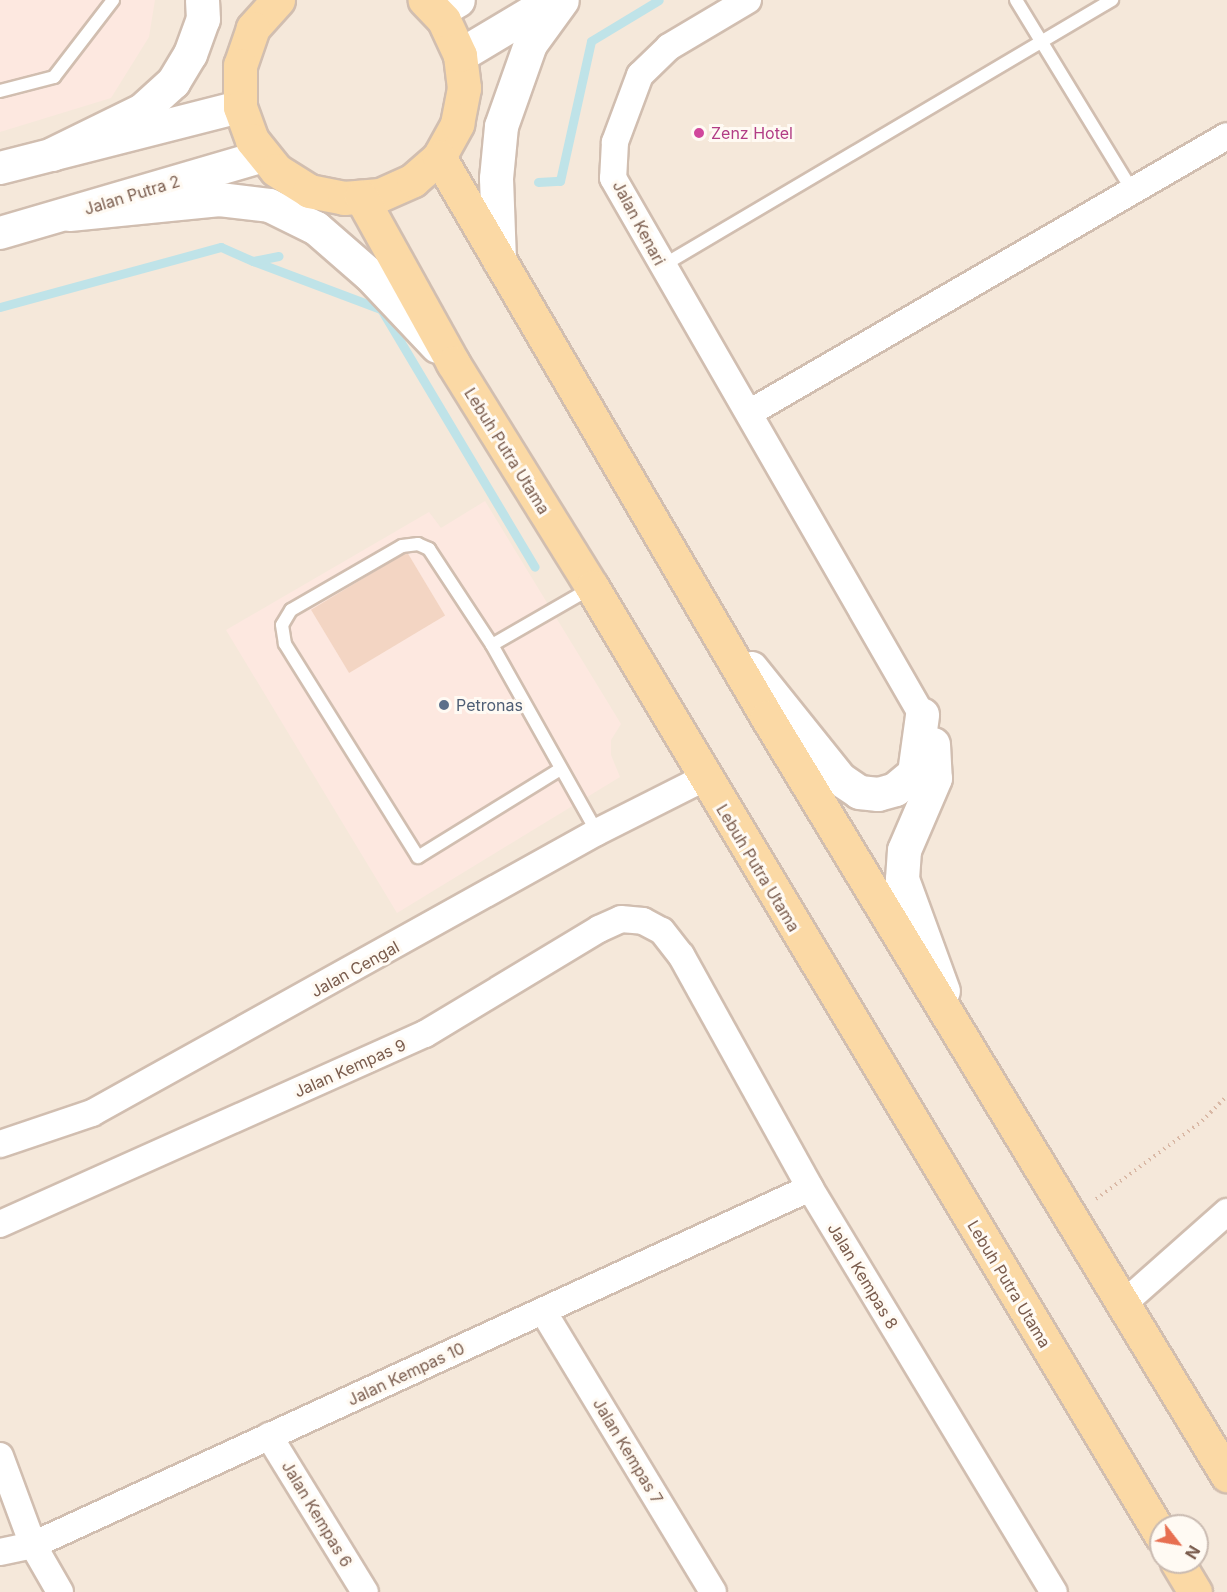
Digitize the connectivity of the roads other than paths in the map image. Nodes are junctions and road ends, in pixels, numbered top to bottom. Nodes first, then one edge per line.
1 (113, 0) edge
2 (202, 0) edge
3 (552, 0) edge
4 (562, 0) edge
5 (748, 0) edge
6 (1016, 0) edge
7 (1112, 0) edge
8 (440, 4) edge
9 (261, 7) edge
10 (1042, 42) junction
11 (460, 55) junction
12 (0, 91) edge
13 (240, 106) junction
14 (1227, 136) edge
15 (52, 154) junction
16 (264, 156) junction
17 (439, 157) junction
18 (0, 168) edge
19 (1133, 192) junction
20 (361, 197) junction
21 (69, 214) junction
22 (0, 233) edge
23 (499, 260) junction
24 (662, 266) junction
25 (453, 363) junction
26 (749, 413) junction
27 (592, 588) junction
28 (699, 602) junction
29 (492, 645) junction
30 (922, 715) junction
31 (560, 770) junction
32 (704, 778) junction
33 (597, 832) junction
34 (681, 955) joint
35 (962, 1039) junction
36 (0, 1144) edge
37 (810, 1188) junction
38 (1227, 1212) edge
39 (0, 1224) edge
40 (1123, 1304) junction
41 (543, 1311) junction
42 (270, 1436) junction
43 (0, 1456) edge
44 (1227, 1475) edge
45 (1149, 1515) edge
46 (33, 1545) junction
47 (0, 1552) edge
48 (1184, 1574) edge
49 (60, 1592) edge
50 (365, 1592) edge
51 (713, 1592) edge
52 (1054, 1592) edge
53 (1195, 1592) edge

1 - 12 lane
2 - 15 main road
3 - 11 main road
4 - 23 main road
5 - 24 street, Jalan Kenari
6 - 10 lane
7 - 10 lane
8 - 11 main road
9 - 13 main road
10 - 19 lane
10 - 24 lane
11 - 17 main road
13 - 15 street
13 - 16 main road
14 - 19 street
15 - 18 street
16 - 20 main road
16 - 21 street, Jalan Putra 2
17 - 20 main road
17 - 23 main road
19 - 26 street
20 - 25 main road, Lebuh Putra Utama
21 - 22 street, Jalan Putra 2
21 - 25 main road
23 - 28 main road
24 - 26 street, Jalan Kenari
25 - 27 main road, Lebuh Putra Utama
26 - 30 street, Jalan Kenari
27 - 29 lane
27 - 32 main road, Lebuh Putra Utama
28 - 30 main road
28 - 35 main road
29 - 31 lane
29 - 31 lane
30 - 35 main road
31 - 33 lane
32 - 33 street, Jalan Cengal
32 - 45 main road, Lebuh Putra Utama
33 - 36 street, Jalan Cengal
34 - 37 street, Jalan Kempas 8
34 - 39 street, Jalan Kempas 9
35 - 40 main road
37 - 41 street, Jalan Kempas 10
37 - 52 street, Jalan Kempas 8
38 - 40 street
40 - 44 main road
41 - 42 street, Jalan Kempas 10
41 - 51 street, Jalan Kempas 7
42 - 46 street, Jalan Kempas 10
42 - 50 street, Jalan Kempas 6
43 - 46 street
46 - 47 street, Jalan Kempas 10
46 - 49 street
48 - 53 main road

